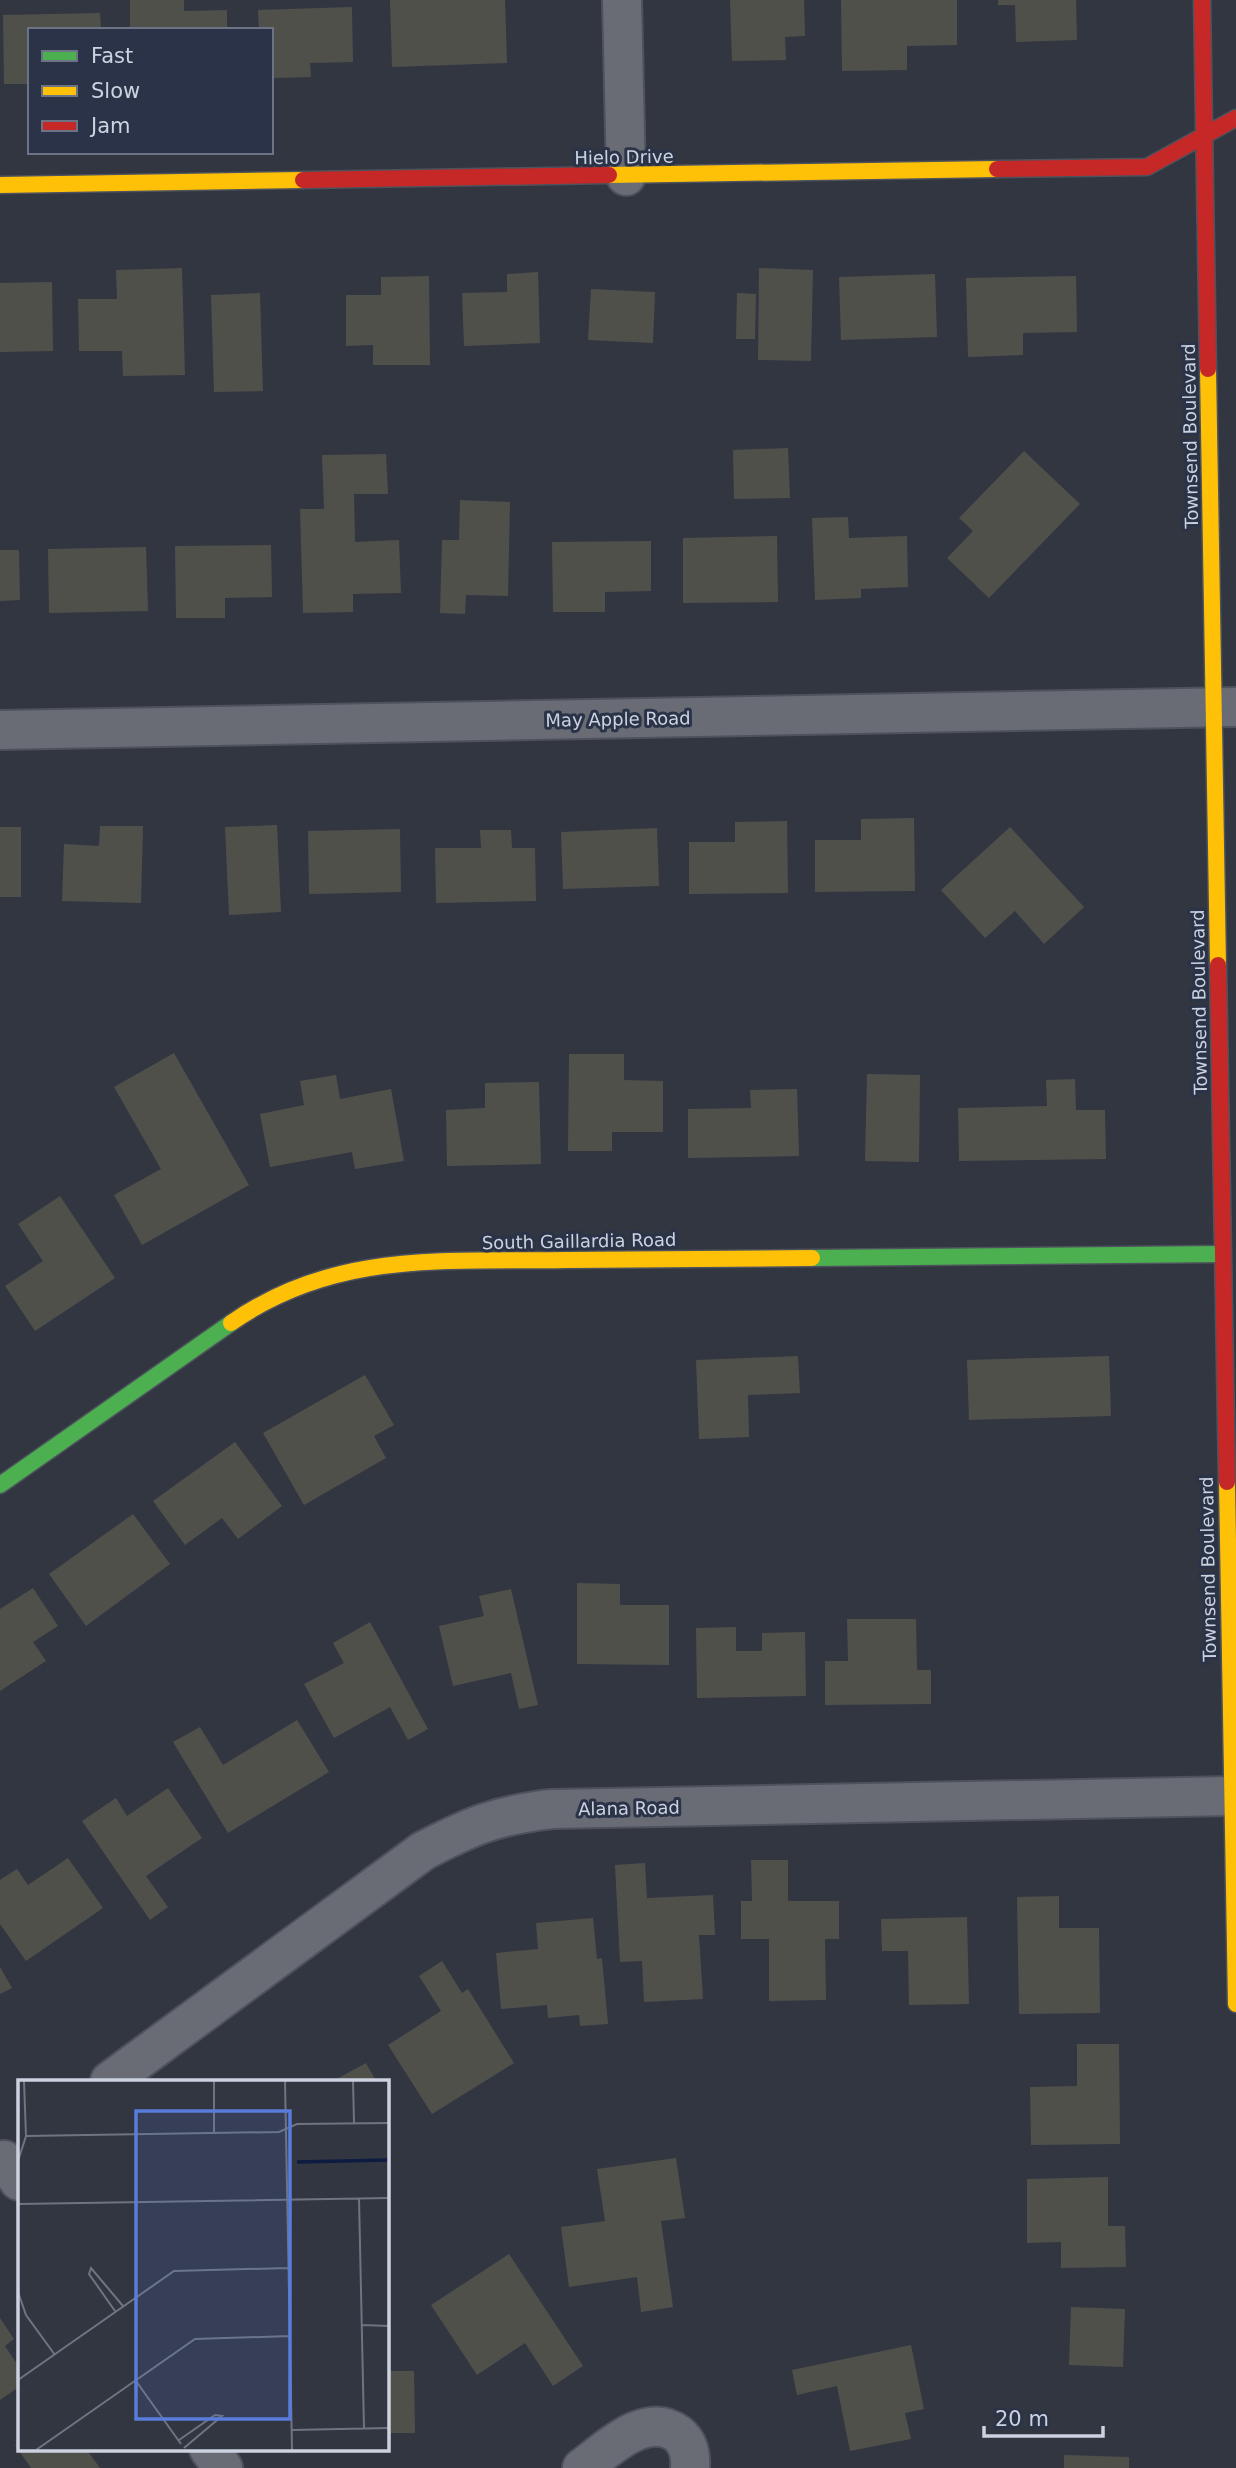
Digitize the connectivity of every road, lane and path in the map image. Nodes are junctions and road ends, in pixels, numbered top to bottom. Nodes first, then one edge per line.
1 (622, 0) edge
2 (1202, 0) edge
3 (1236, 118) edge
4 (1204, 132) junction
5 (626, 176) junction
6 (0, 185) edge
7 (1225, 707) edge
8 (0, 730) edge
9 (1222, 1254) junction
10 (0, 1485) edge
11 (1232, 1796) junction
12 (1236, 2004) edge
13 (111, 2080) edge
14 (210, 2450) edge
15 (223, 2468) edge
16 (582, 2468) edge
17 (690, 2468) edge

1 - 5 street
2 - 4 street, Townsend Boulevard
3 - 4 street, Hielo Drive
4 - 5 street, Hielo Drive
4 - 7 street, Townsend Boulevard
5 - 6 street, Hielo Drive
7 - 8 street, May Apple Road
7 - 9 street, Townsend Boulevard
9 - 10 street, South Gaillardia Road
9 - 11 street, Townsend Boulevard
11 - 12 street, Townsend Boulevard
11 - 13 street, Alana Road
14 - 15 street
16 - 17 street

